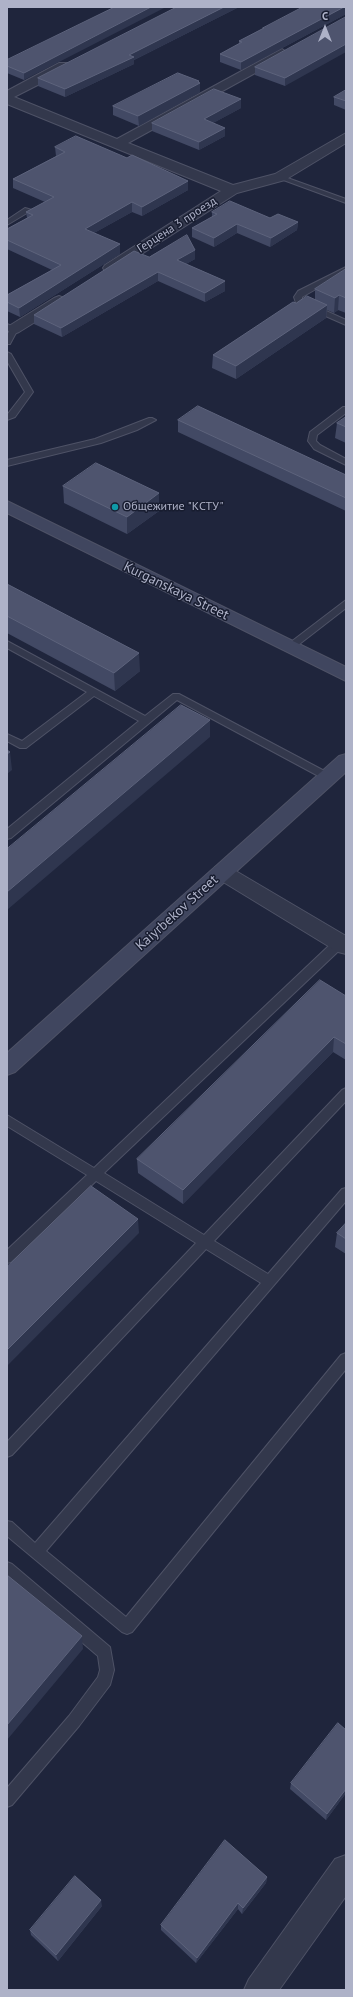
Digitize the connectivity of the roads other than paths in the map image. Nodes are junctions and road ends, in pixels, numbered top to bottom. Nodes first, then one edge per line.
1 (290, 49) edge
2 (75, 60) edge
3 (7, 98) edge
4 (346, 137) edge
5 (116, 144) junction
6 (280, 177) junction
7 (232, 190) junction
8 (346, 201) edge
9 (28, 210) edge
10 (7, 223) edge
11 (346, 269) edge
12 (100, 274) edge
13 (74, 291) edge
14 (346, 323) edge
15 (11, 328) edge
16 (7, 342) edge
17 (7, 354) edge
18 (346, 409) edge
19 (7, 418) edge
20 (152, 420) dead end
21 (346, 462) edge
22 (7, 463) edge
23 (7, 506) edge
24 (346, 603) edge
25 (7, 644) edge
26 (290, 647) junction
27 (346, 675) edge
28 (93, 692) junction
29 (146, 721) junction
30 (7, 737) edge
31 (346, 761) edge
32 (328, 777) junction
33 (7, 835) edge
34 (222, 872) junction
35 (344, 942) edge
36 (7, 1066) edge
37 (346, 1093) edge
38 (7, 1120) edge
39 (346, 1194) edge
40 (7, 1258) edge
41 (269, 1281) junction
42 (346, 1359) edge
43 (7, 1451) edge
44 (7, 1527) edge
45 (36, 1552) junction
46 (7, 1570) edge
47 (7, 1800) edge
48 (346, 1870) edge
49 (260, 1990) edge

1 - 5 street
2 - 3 street
3 - 5 street
4 - 6 street, Герцена 3 проезд
5 - 7 street
6 - 7 street, Герцена 3 проезд
6 - 8 lane
7 - 12 street, Герцена 3 проезд
9 - 10 lane
11 - 14 lane
13 - 15 street
15 - 16 lane
17 - 19 lane
18 - 21 lane
20 - 22 lane
23 - 26 main road, Kurganskaya Street
24 - 26 lane
25 - 28 lane
26 - 27 main road, Kurganskaya Street
28 - 29 lane
28 - 30 lane
29 - 32 lane
29 - 33 lane
31 - 32 main road, Kaiyrbekov Street
32 - 34 main road, Kaiyrbekov Street
34 - 35 street
34 - 36 main road, Kaiyrbekov Street
35 - 40 lane
37 - 43 lane
38 - 41 lane
39 - 41 lane
41 - 45 lane
42 - 45 lane
44 - 45 lane
46 - 47 lane
48 - 49 street

